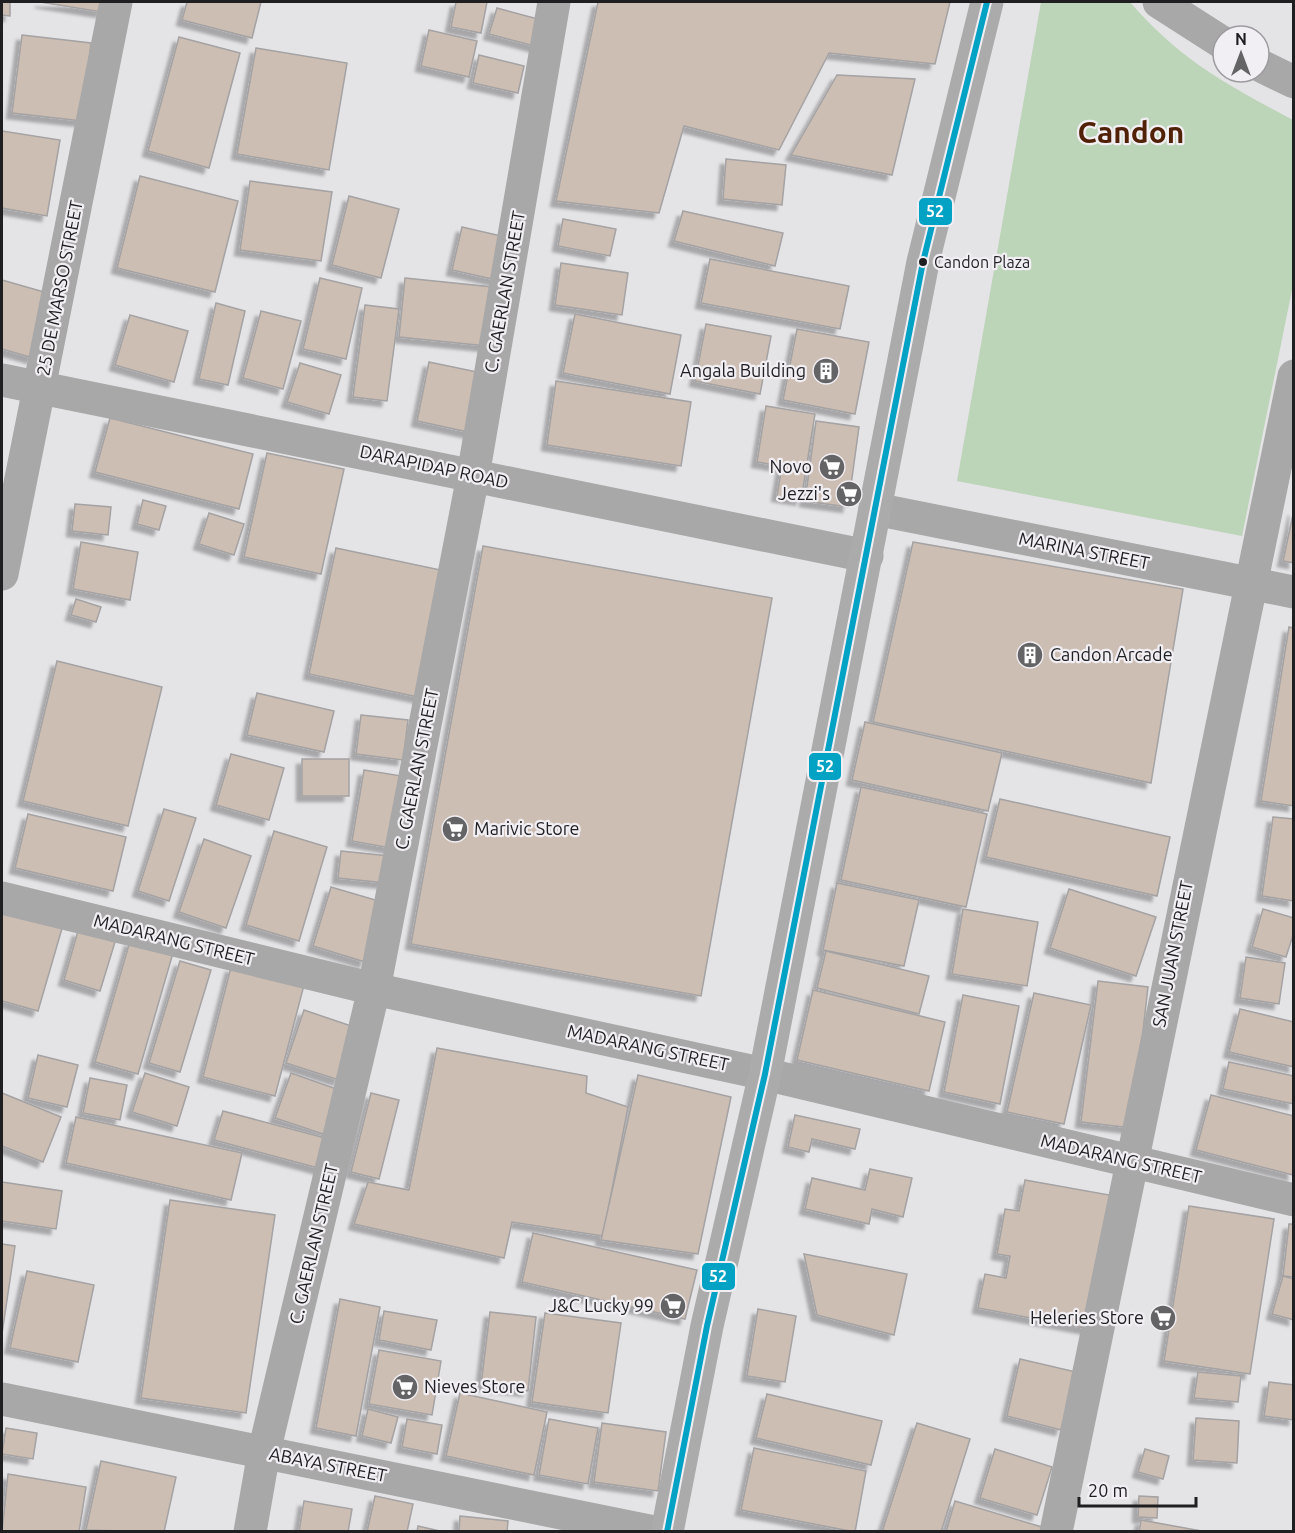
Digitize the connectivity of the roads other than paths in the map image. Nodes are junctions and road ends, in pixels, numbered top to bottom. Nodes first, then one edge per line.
1 (116, 2) edge
2 (554, 2) edge
3 (987, 2) edge
4 (1159, 2) edge
5 (1211, 35) edge
6 (1271, 71) edge
7 (1293, 82) edge
8 (1293, 376) edge
9 (2, 380) edge
10 (40, 388) junction
11 (473, 476) junction
12 (875, 509) junction
13 (867, 556) junction
14 (2, 574) edge
15 (1249, 583) junction
16 (1293, 592) edge
17 (2, 898) edge
18 (374, 989) junction
19 (765, 1074) junction
20 (1131, 1162) junction
21 (1293, 1200) edge
22 (2, 1399) edge
23 (264, 1452) junction
24 (250, 1532) edge
25 (654, 1532) edge
26 (668, 1532) edge
27 (1056, 1532) edge

1 - 10 street, 25 DE MARSO STREET
2 - 11 street, C. GAERLAN STREET
3 - 12 main road
4 - 5 street
6 - 7 street
8 - 15 street, SAN JUAN STREET
9 - 10 street, DARAPIDAP ROAD
10 - 11 street, DARAPIDAP ROAD
10 - 14 street, 25 DE MARSO STREET
11 - 13 street, DARAPIDAP ROAD
11 - 18 street, C. GAERLAN STREET
12 - 13 main road
12 - 15 street, MARINA STREET
13 - 19 main road
15 - 16 street, MARINA STREET
15 - 20 street, SAN JUAN STREET
17 - 18 street, MADARANG STREET
18 - 19 street, MADARANG STREET
18 - 23 street, C. GAERLAN STREET
19 - 20 street, MADARANG STREET
19 - 26 main road
20 - 21 street, MADARANG STREET
20 - 27 street, SAN JUAN STREET
22 - 23 street, ABAYA STREET
23 - 24 street, C. GAERLAN STREET
23 - 25 street, ABAYA STREET

